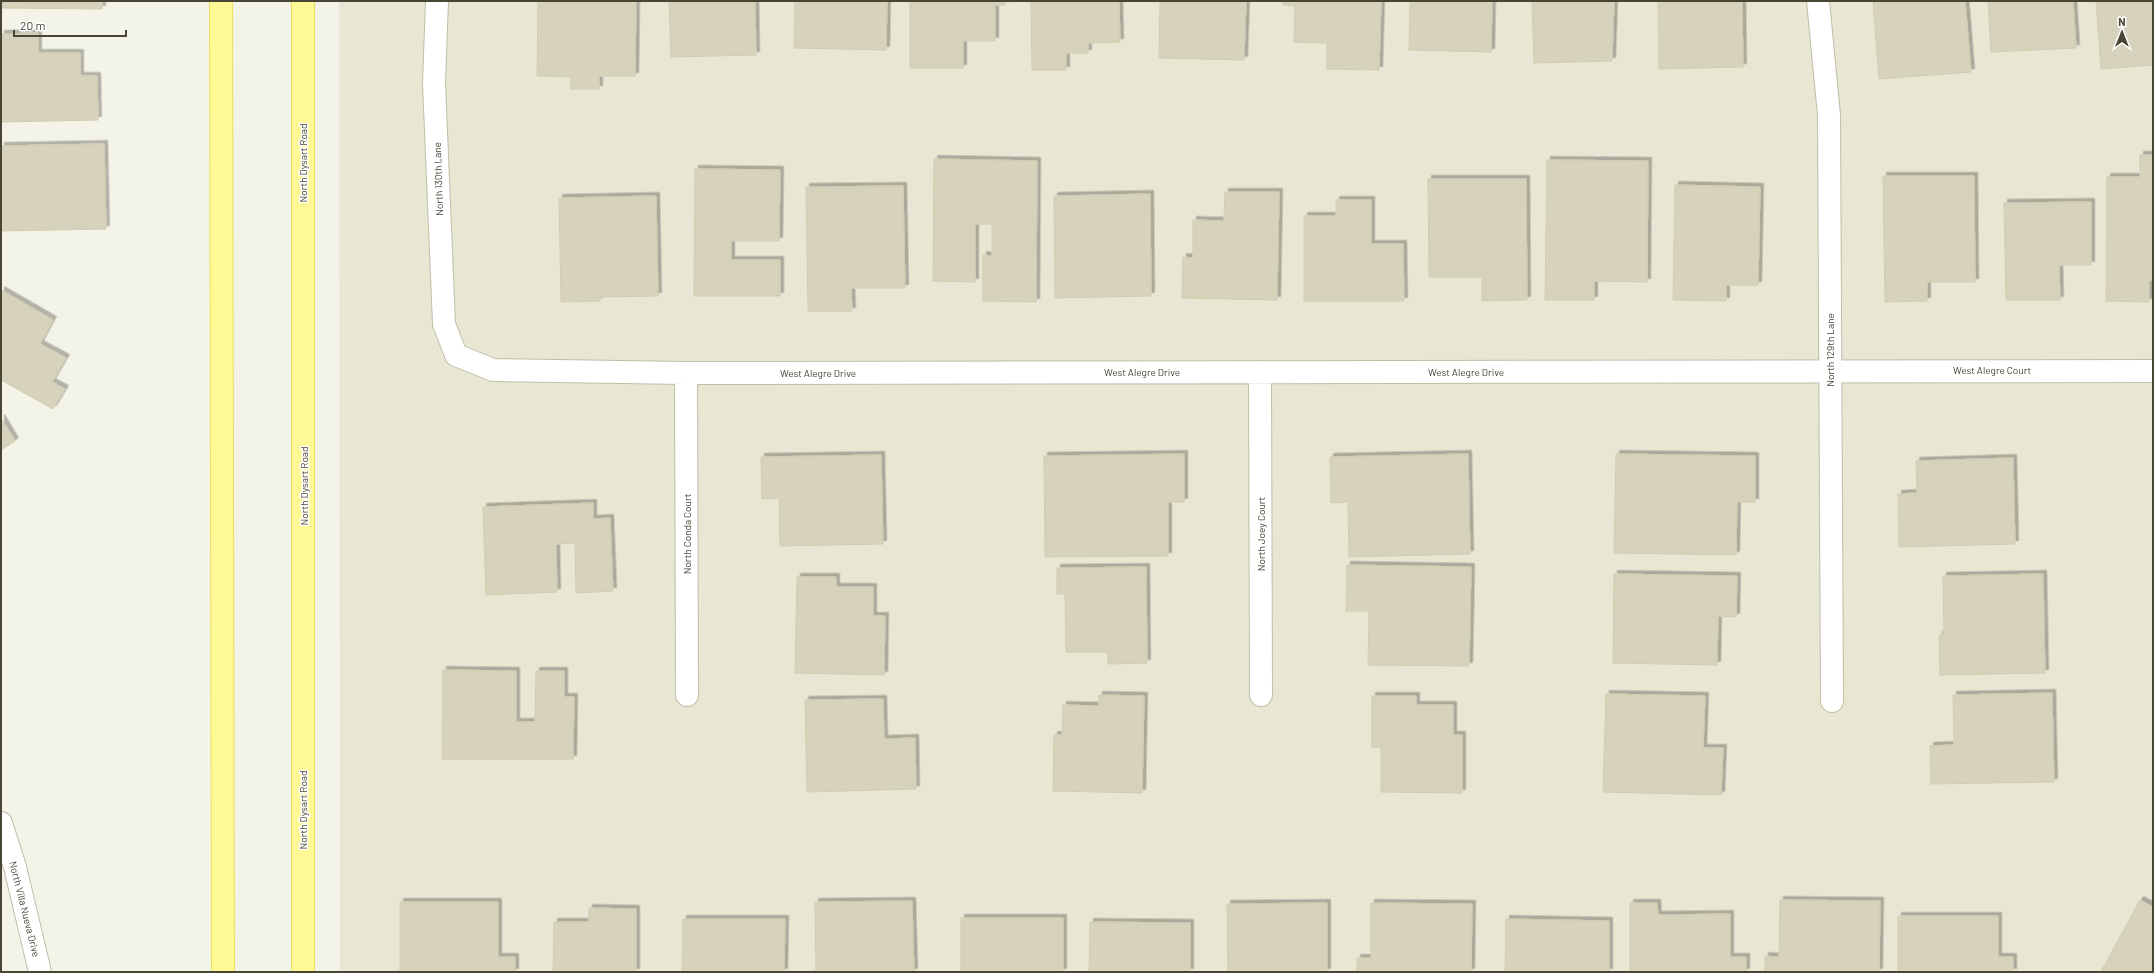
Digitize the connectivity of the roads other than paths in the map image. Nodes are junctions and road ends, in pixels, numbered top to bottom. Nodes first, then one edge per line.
1 (221, 1) edge
2 (303, 1) edge
3 (437, 1) edge
4 (1818, 1) edge
5 (456, 355) joint
6 (1830, 371) junction
7 (2153, 371) edge
8 (1260, 372) junction
9 (686, 373) junction
10 (688, 695) dead end
11 (1261, 695) dead end
12 (1832, 701) dead end
13 (1, 823) edge
14 (40, 972) edge
15 (223, 972) edge
16 (303, 972) edge

1 - 15 main road
2 - 16 main road, North Dysart Road
3 - 5 street, North 130th Lane
4 - 6 street, North 129th Lane
5 - 9 street, West Alegre Drive
6 - 7 street, West Alegre Court
6 - 8 street, West Alegre Drive
6 - 12 street, North 129th Lane
8 - 9 street, West Alegre Drive
8 - 11 street, North Joey Court
9 - 10 street, North Conda Court
13 - 14 street, North Villa Nueva Drive

